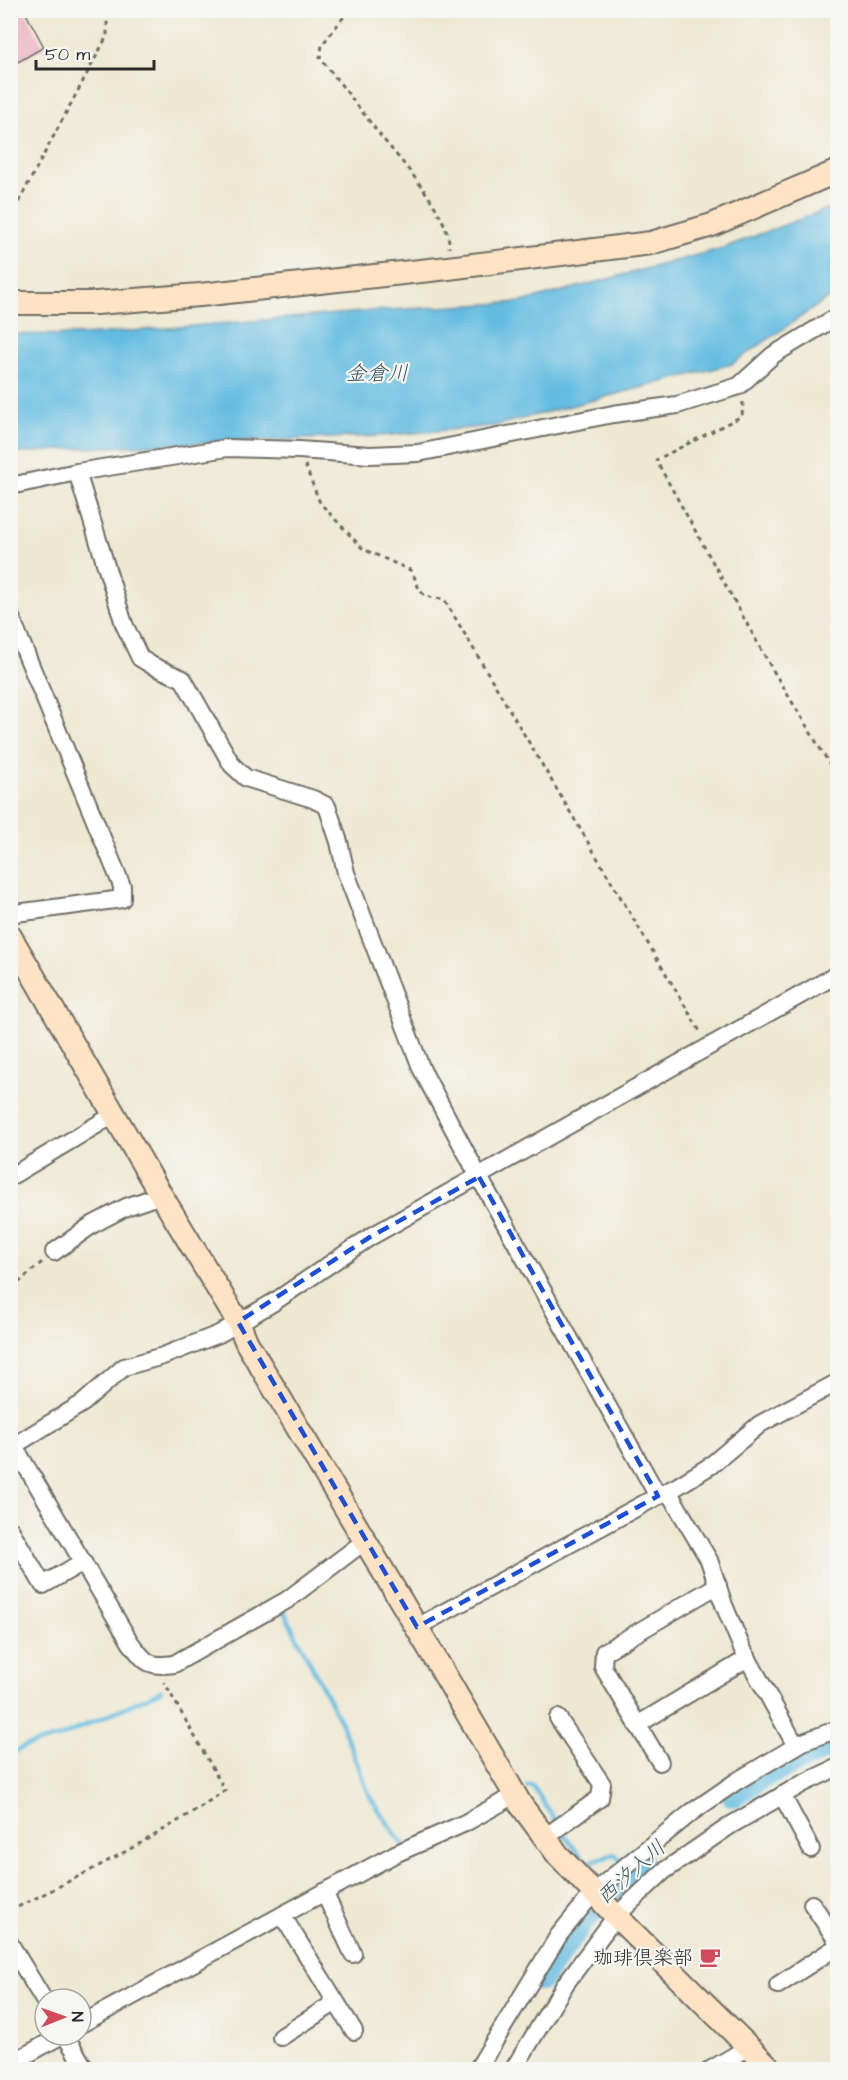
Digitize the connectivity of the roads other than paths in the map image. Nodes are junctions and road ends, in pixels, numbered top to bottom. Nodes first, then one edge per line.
1 (837, 171) edge
2 (10, 303) edge
3 (837, 316) edge
4 (77, 472) junction
5 (10, 486) edge
6 (10, 615) edge
7 (10, 915) edge
8 (10, 936) edge
9 (837, 974) edge
10 (115, 1114) junction
11 (479, 1177) junction
12 (10, 1178) edge
13 (160, 1195) junction
14 (54, 1252) road end
15 (238, 1322) junction
16 (837, 1382) edge
17 (12, 1444) edge
18 (663, 1493) junction
19 (10, 1529) edge
20 (365, 1540) junction
21 (83, 1562) junction
22 (718, 1585) junction
23 (417, 1627) junction
24 (748, 1658) junction
25 (558, 1718) dead end
26 (637, 1725) junction
27 (837, 1729) edge
28 (796, 1746) junction
29 (660, 1762) dead end
30 (837, 1767) edge
31 (515, 1795) junction
32 (782, 1795) junction
33 (554, 1830) junction
34 (811, 1849) dead end
35 (324, 1892) junction
36 (594, 1892) junction
37 (812, 1904) dead end
38 (282, 1915) junction
39 (616, 1916) junction
40 (10, 1944) edge
41 (837, 1944) edge
42 (353, 1954) dead end
43 (778, 1985) dead end
44 (36, 1987) edge
45 (336, 2002) junction
46 (93, 2017) edge
47 (354, 2031) dead end
48 (281, 2037) dead end
49 (41, 2047) edge
50 (71, 2047) edge
51 (749, 2047) junction
52 (10, 2064) edge
53 (86, 2070) edge
54 (477, 2070) edge
55 (513, 2070) edge
56 (710, 2070) edge
57 (772, 2070) edge

1 - 2 street
3 - 4 street
4 - 5 street
4 - 11 street
6 - 7 street
8 - 10 street
9 - 11 street
10 - 12 street
10 - 13 street
11 - 15 street
11 - 18 street
13 - 14 street
13 - 15 street
15 - 17 street
15 - 20 street
16 - 18 street
17 - 21 street
18 - 22 street
18 - 23 street
19 - 21 street
20 - 21 street
20 - 23 street
22 - 24 street
22 - 26 street
23 - 31 street
24 - 26 street
24 - 28 street
25 - 33 street
26 - 29 street
27 - 28 street
28 - 36 street
30 - 32 street
31 - 33 street
31 - 35 street
32 - 34 street
32 - 39 street
33 - 36 street
35 - 38 street
35 - 42 street
36 - 39 street
36 - 54 street
37 - 41 street
38 - 45 street
38 - 46 street
39 - 51 street
39 - 55 street
40 - 44 street
41 - 43 street
45 - 47 street
45 - 48 street
49 - 52 street
50 - 53 street
51 - 56 street
51 - 57 street

